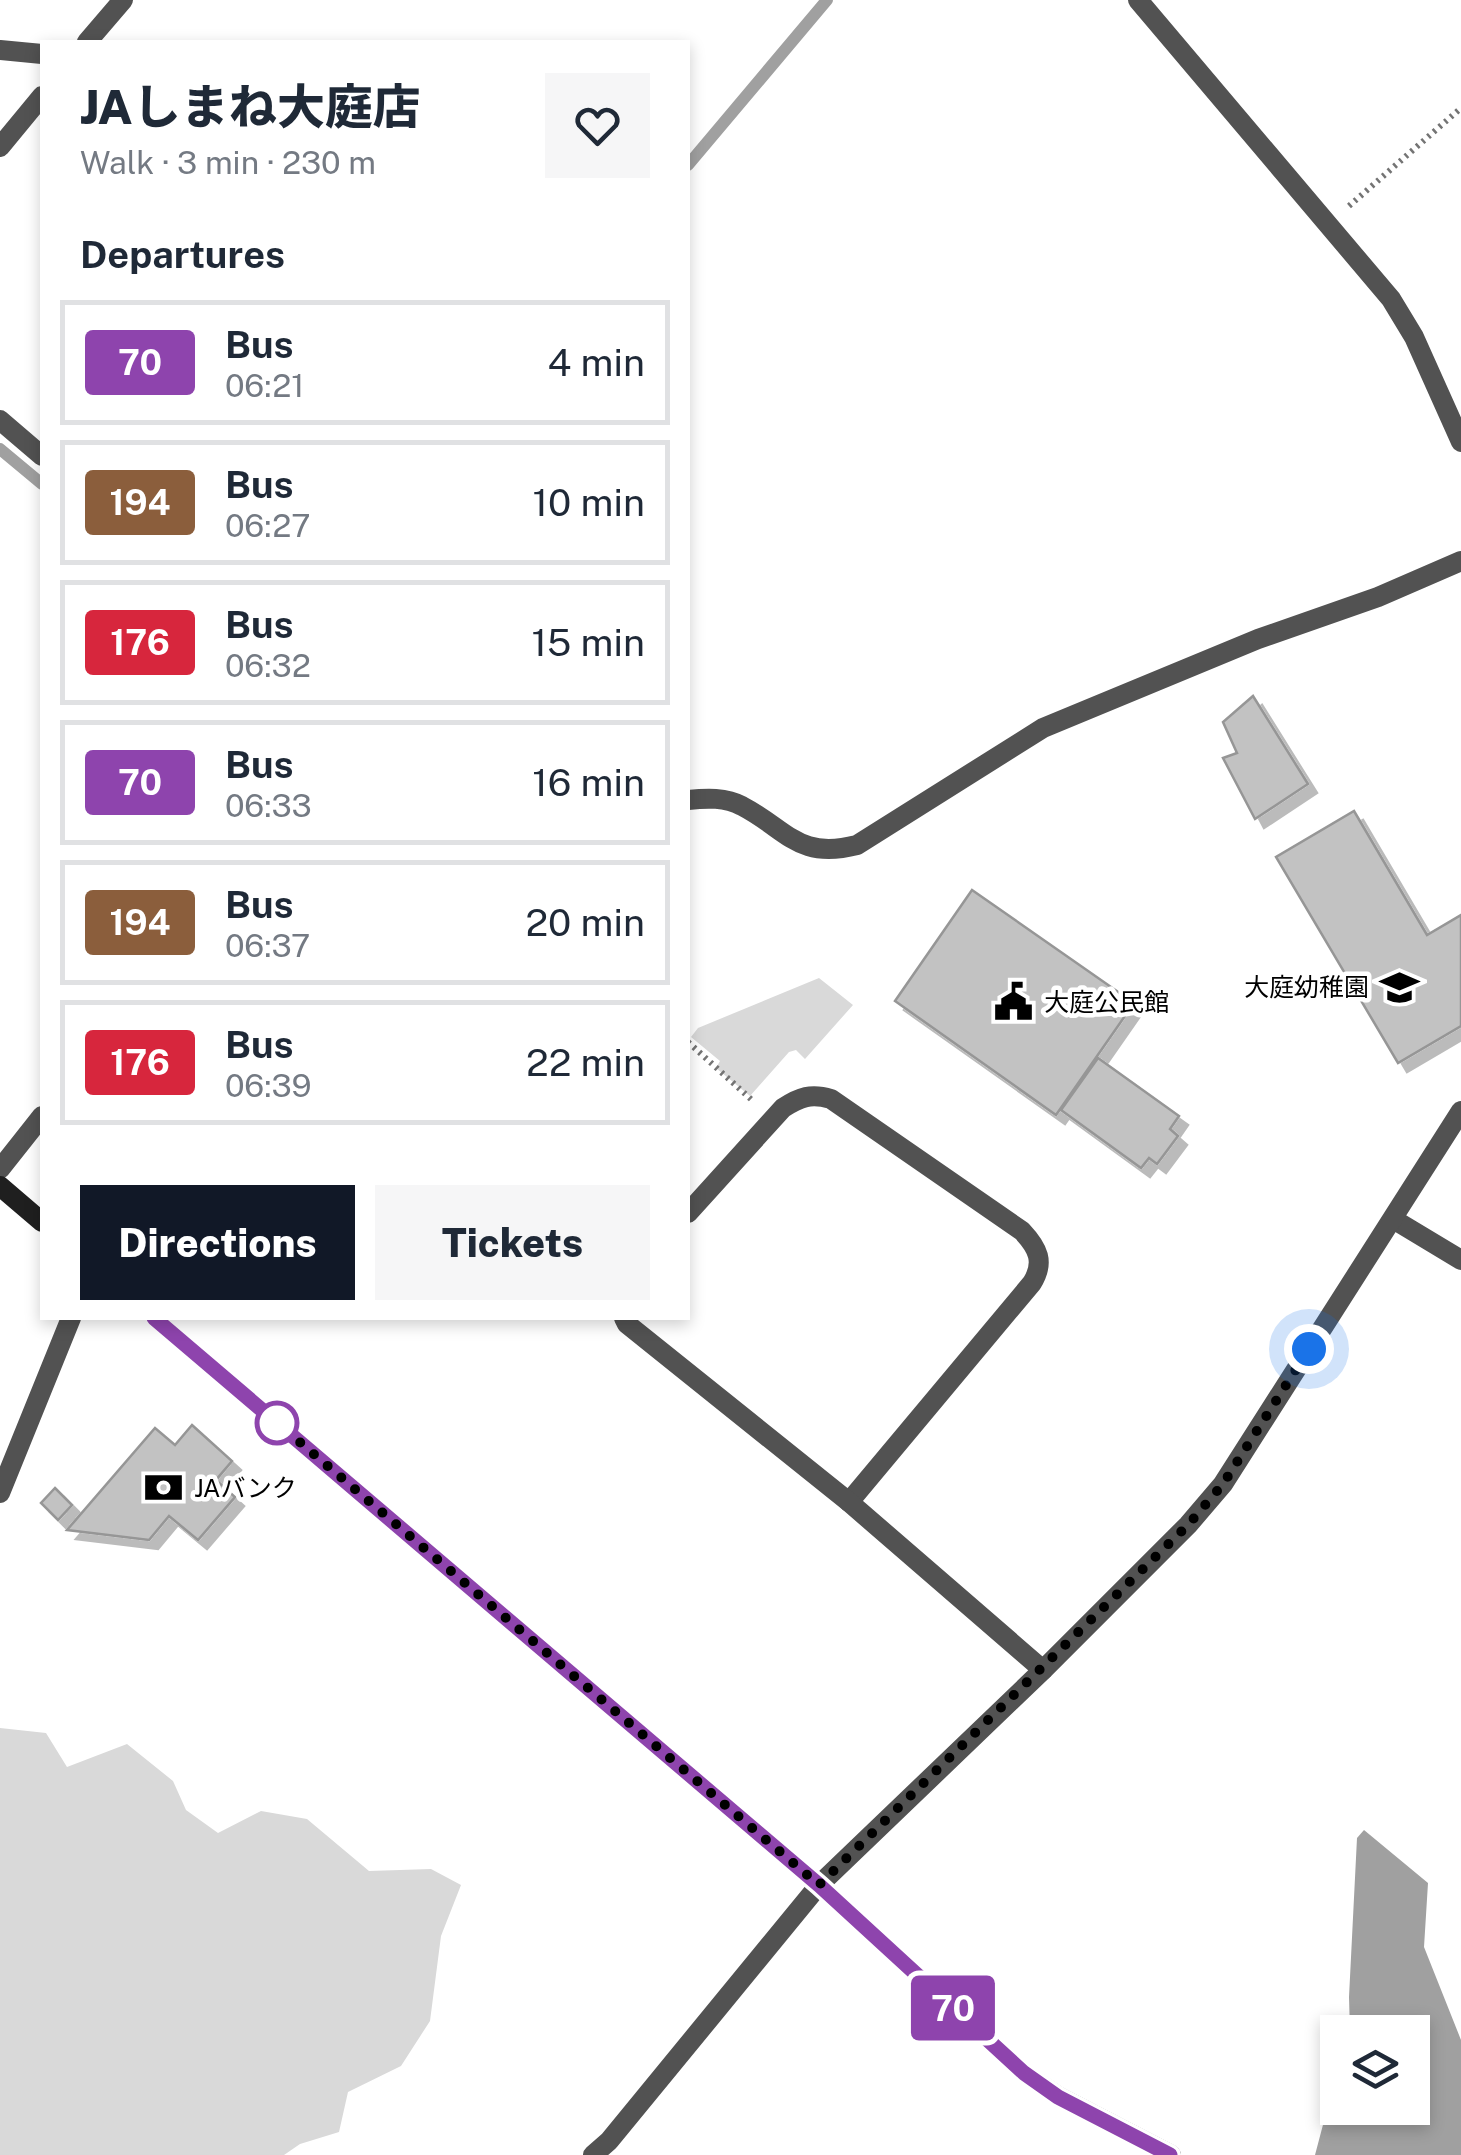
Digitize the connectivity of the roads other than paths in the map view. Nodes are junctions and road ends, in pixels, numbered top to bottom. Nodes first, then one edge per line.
1 (124, 0) edge
2 (1138, 0) edge
3 (89, 40) edge
4 (0, 50) edge
5 (40, 54) edge
6 (40, 98) edge
7 (0, 147) edge
8 (0, 420) edge
9 (1459, 432) edge
10 (40, 454) edge
11 (1461, 561) edge
12 (690, 800) edge
13 (1461, 1111) edge
14 (40, 1119) edge
15 (0, 1169) edge
16 (0, 1186) edge
17 (690, 1211) edge
18 (1392, 1219) junction
19 (40, 1220) edge
20 (1461, 1260) edge
21 (70, 1320) edge
22 (156, 1320) edge
23 (625, 1320) edge
24 (0, 1494) edge
25 (849, 1502) junction
26 (1043, 1670) junction
27 (819, 1885) junction
28 (593, 2155) edge
29 (1170, 2155) edge

1 - 3 street
2 - 9 street
4 - 5 street
6 - 7 street
8 - 10 street
11 - 12 street
13 - 18 street
14 - 15 street
16 - 19 main road
17 - 25 street
18 - 20 street
18 - 26 street
21 - 24 street
22 - 27 main road
23 - 25 street
25 - 26 street
26 - 27 street
27 - 28 street
27 - 29 main road

